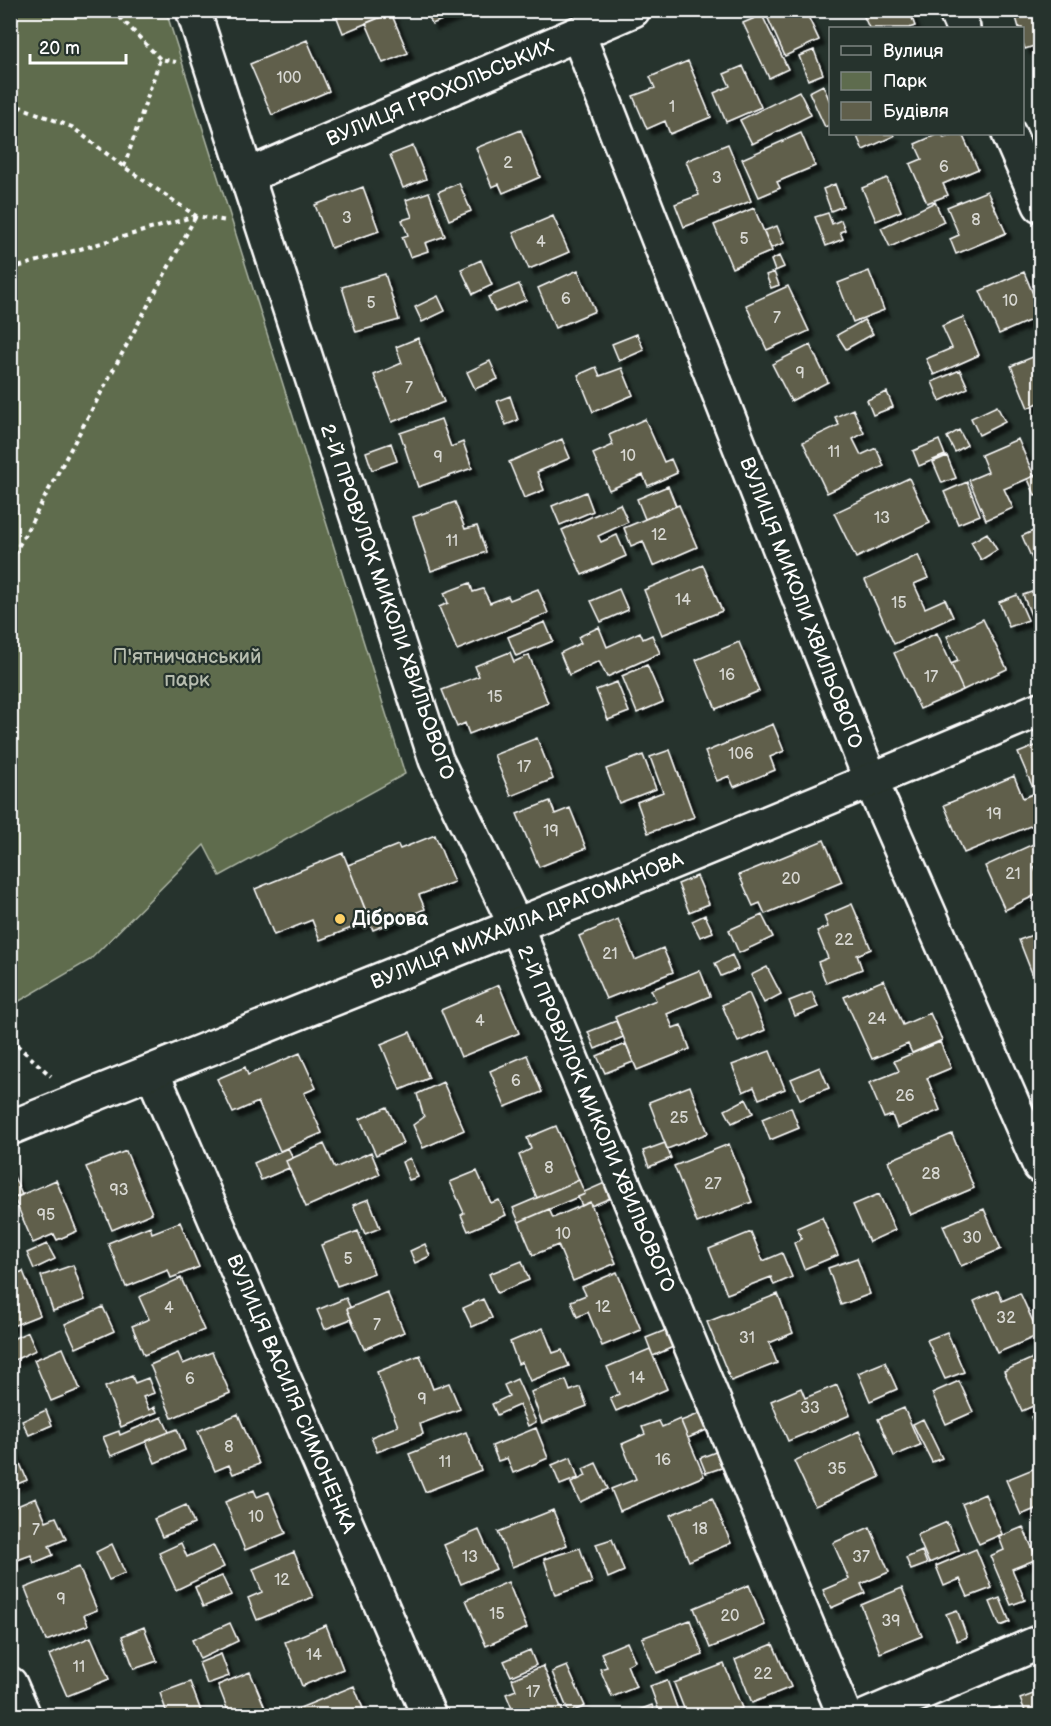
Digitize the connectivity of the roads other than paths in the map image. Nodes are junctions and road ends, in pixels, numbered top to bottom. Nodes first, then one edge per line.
1 (193, 10) edge
2 (633, 10) edge
3 (955, 10) edge
4 (963, 27) edge
5 (578, 33) junction
6 (1009, 135) edge
7 (247, 176) junction
8 (1041, 205) edge
9 (1041, 709) edge
10 (871, 780) junction
11 (516, 926) junction
12 (152, 1071) junction
13 (10, 1128) edge
14 (1041, 1166) edge
15 (1041, 1642) edge
16 (10, 1683) edge
17 (24, 1716) edge
18 (429, 1716) edge
19 (846, 1716) edge
20 (867, 1716) edge

1 - 7 street, 2-Й ПРОВУЛОК МИКОЛИ ХВИЛЬОВОГО
2 - 5 street, ВУЛИЦЯ ҐРОХОЛЬСЬКИХ
3 - 4 street
5 - 7 street, ВУЛИЦЯ ҐРОХОЛЬСЬКИХ
5 - 10 street, ВУЛИЦЯ МИКОЛИ ХВИЛЬОВОГО
6 - 8 street
7 - 11 street, 2-Й ПРОВУЛОК МИКОЛИ ХВИЛЬОВОГО
9 - 10 street, ВУЛИЦЯ МИХАЙЛА ДРАГОМАНОВА
10 - 11 street, ВУЛИЦЯ МИХАЙЛА ДРАГОМАНОВА
10 - 14 street, ВУЛИЦЯ МИКОЛИ ХВИЛЬОВОГО
11 - 12 street, ВУЛИЦЯ МИХАЙЛА ДРАГОМАНОВА
11 - 19 street, 2-Й ПРОВУЛОК МИКОЛИ ХВИЛЬОВОГО
12 - 13 street, ВУЛИЦЯ МИХАЙЛА ДРАГОМАНОВА
12 - 18 street, ВУЛИЦЯ ВАСИЛЯ СИМОНЕНКА
15 - 20 street
16 - 17 street

